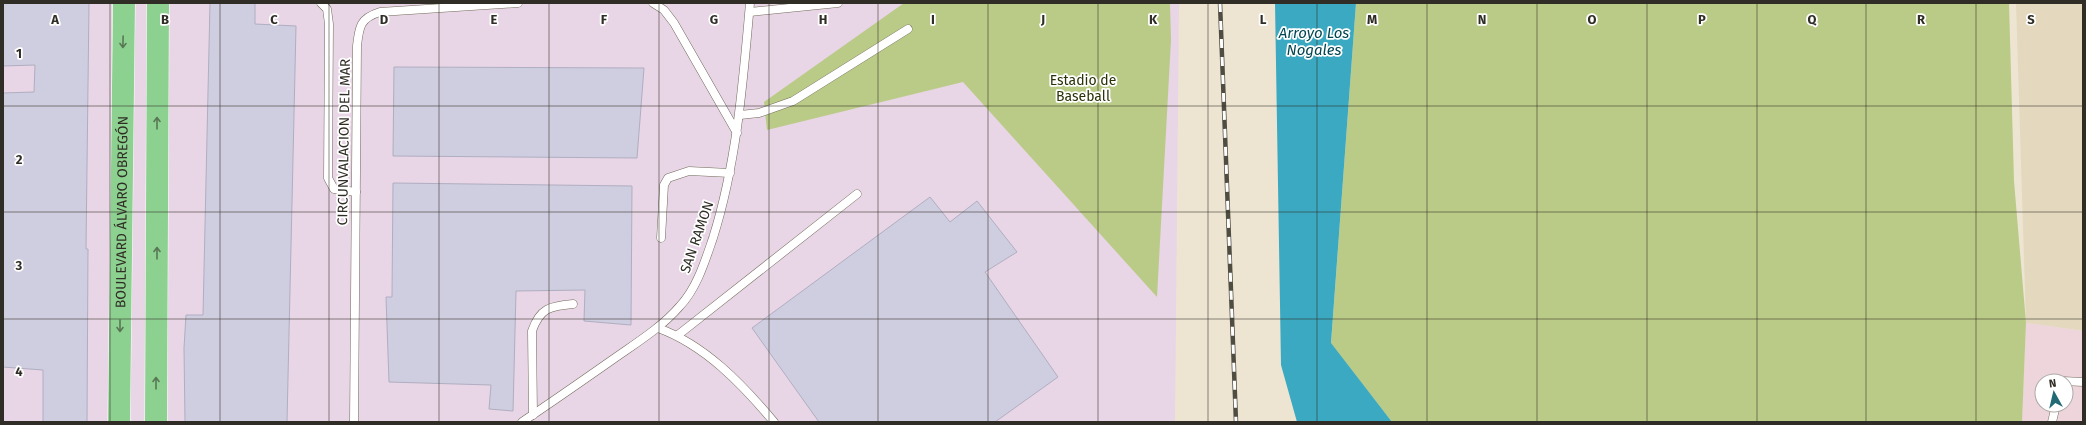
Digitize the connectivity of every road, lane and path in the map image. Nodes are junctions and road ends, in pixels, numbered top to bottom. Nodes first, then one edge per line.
1 (124, 3) edge
2 (158, 3) edge
3 (321, 3) edge
4 (518, 3) edge
5 (653, 3) edge
6 (750, 3) edge
7 (838, 3) edge
8 (750, 12) junction
9 (908, 29) dead end
10 (740, 115) junction
11 (737, 133) junction
12 (730, 173) junction
13 (356, 192) junction
14 (857, 194) dead end
15 (661, 238) dead end
16 (573, 304) dead end
17 (658, 328) junction
18 (678, 335) junction
19 (532, 415) junction
20 (119, 422) edge
21 (156, 422) edge
22 (354, 422) edge
23 (522, 422) edge
24 (774, 422) edge

1 -> 20 highway, BOULEVARD ÁLVARO OBREGÓN
21 -> 2 highway
3 - 13 lane
4 - 13 lane, CIRCUNVALACION DEL MAR
5 - 11 lane
6 - 8 lane, SAN RAMON
7 - 8 lane
8 - 10 lane, SAN RAMON
9 - 10 lane
10 - 11 lane, SAN RAMON
11 - 12 lane, SAN RAMON
12 - 15 lane
12 - 17 lane, SAN RAMON
13 - 22 lane, CIRCUNVALACION DEL MAR
14 - 18 lane
16 - 19 lane
17 - 18 lane
17 - 19 lane, SAN RAMON
18 - 24 lane
19 - 23 lane, SAN RAMON

